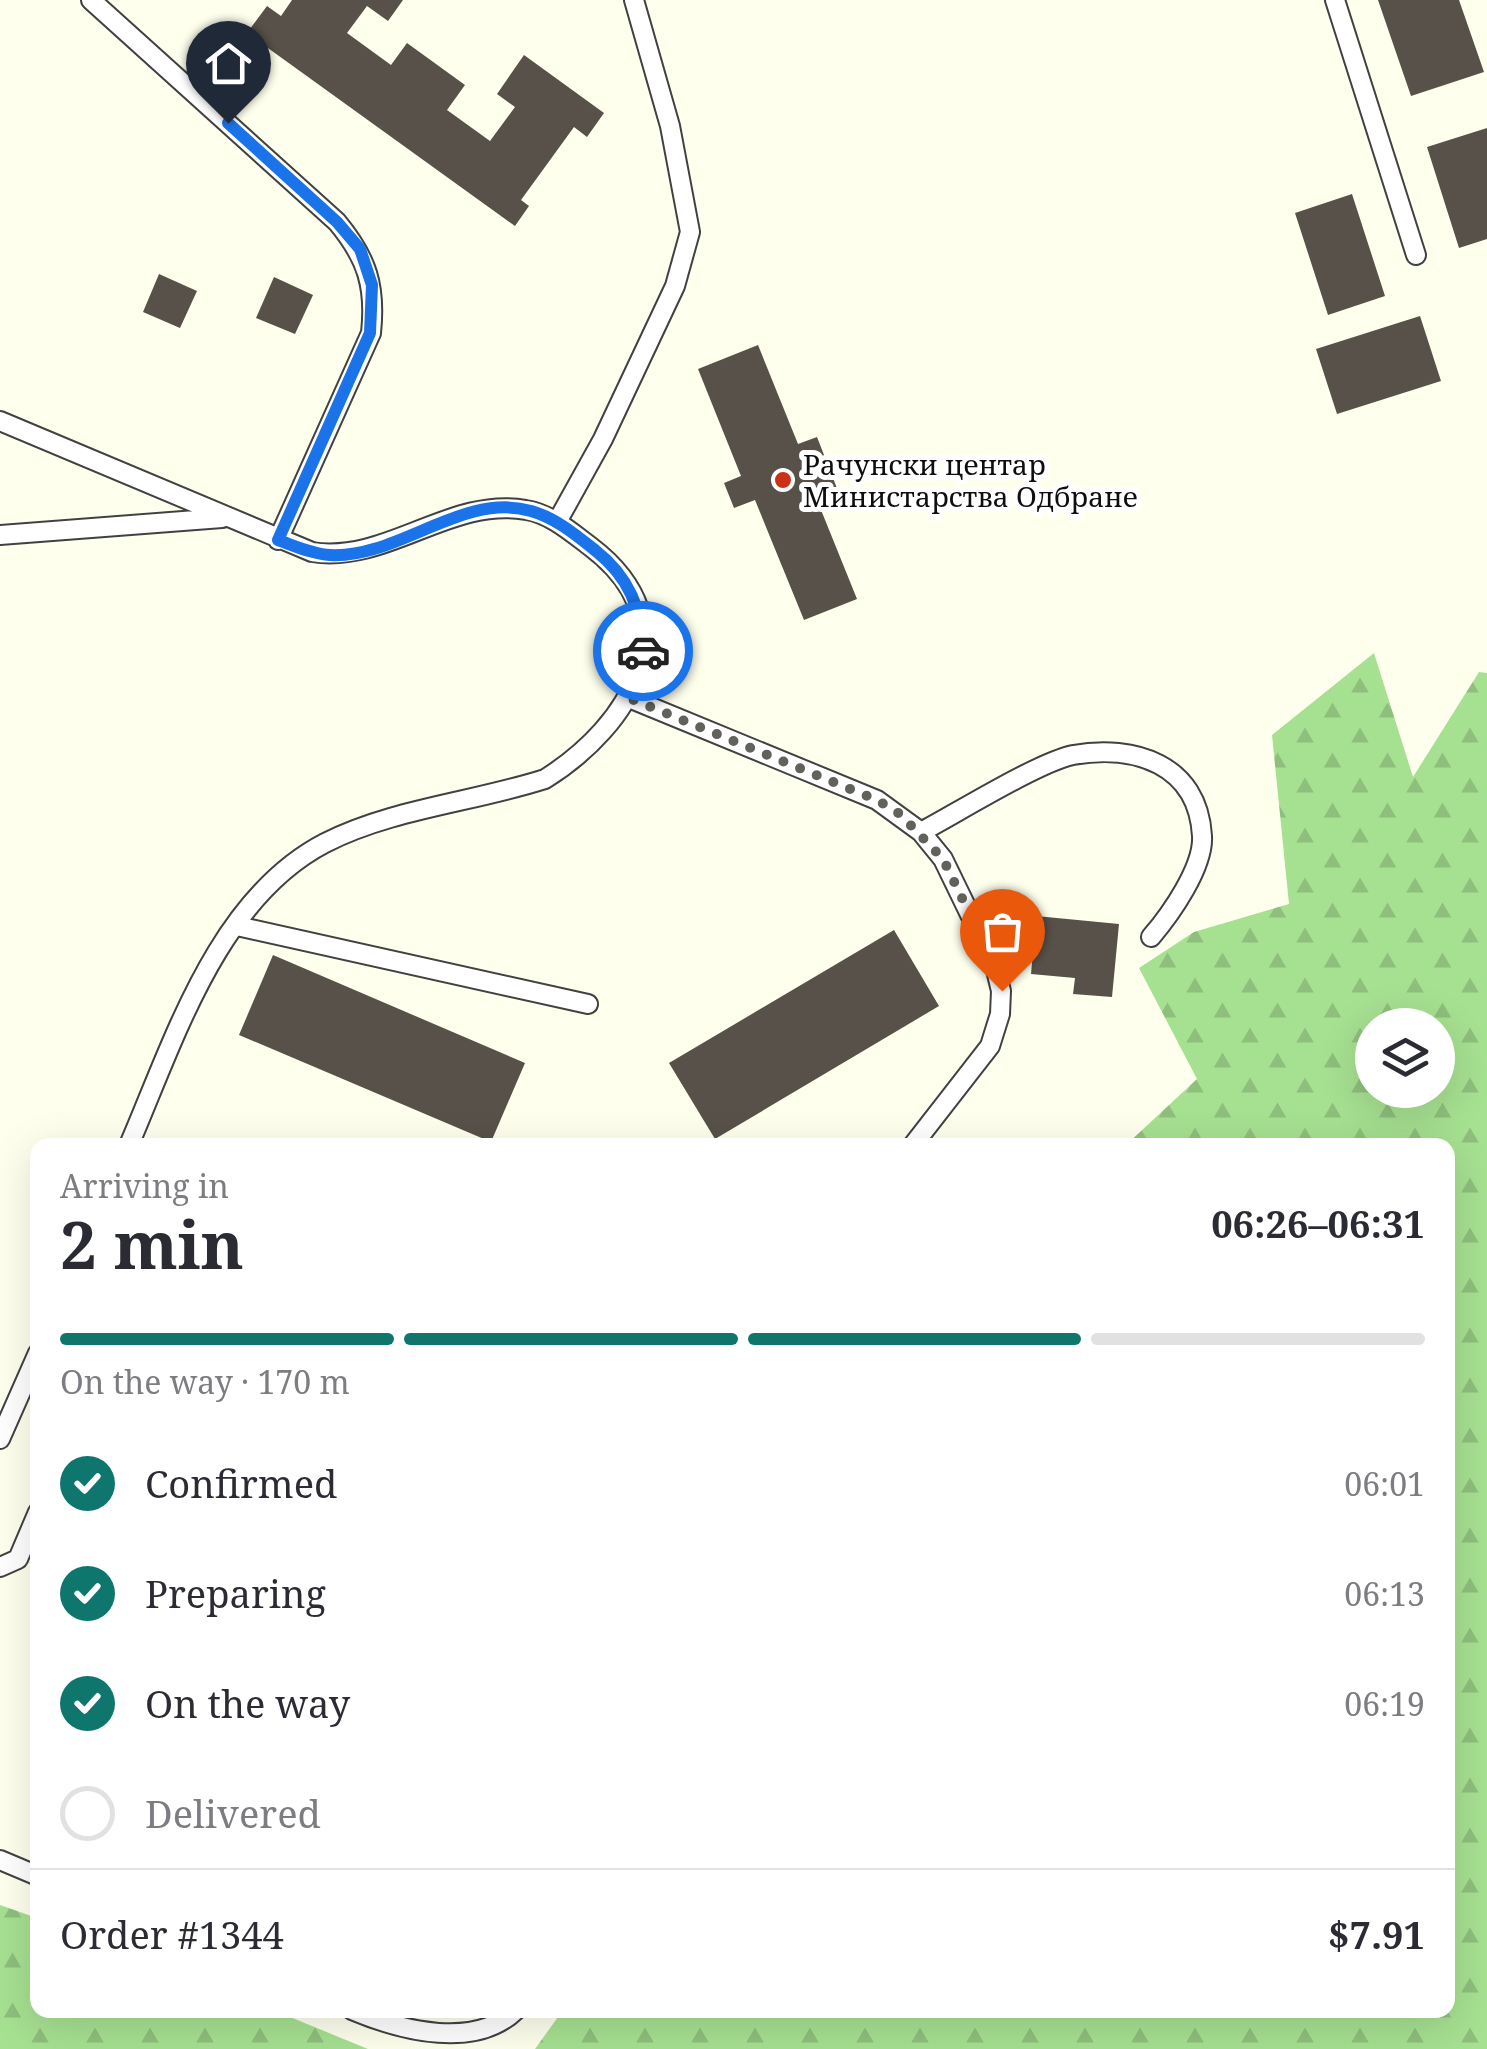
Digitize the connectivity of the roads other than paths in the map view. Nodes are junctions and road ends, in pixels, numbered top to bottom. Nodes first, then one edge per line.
1 (90, 0) edge
2 (634, 0) edge
3 (1335, 0) edge
4 (1416, 255) dead end
5 (0, 421) edge
6 (228, 518) junction
7 (558, 522) junction
8 (0, 535) edge
9 (278, 540) junction
10 (629, 698) junction
11 (922, 832) junction
12 (237, 926) junction
13 (1151, 937) dead end
14 (588, 1004) dead end
15 (131, 1138) edge
16 (918, 1138) edge
17 (30, 1371) edge
18 (0, 1439) edge
19 (30, 1531) edge
20 (0, 1566) edge
21 (0, 1860) edge
22 (30, 1873) edge
23 (371, 2018) edge
24 (509, 2018) edge

1 - 9 lane
2 - 7 lane
3 - 4 lane
5 - 6 lane
6 - 8 lane
6 - 9 lane
7 - 9 lane
7 - 10 lane
10 - 11 lane
10 - 12 lane
11 - 13 lane
11 - 16 lane
12 - 14 lane
12 - 15 lane
17 - 18 lane
19 - 20 lane
21 - 22 lane
23 - 24 lane

